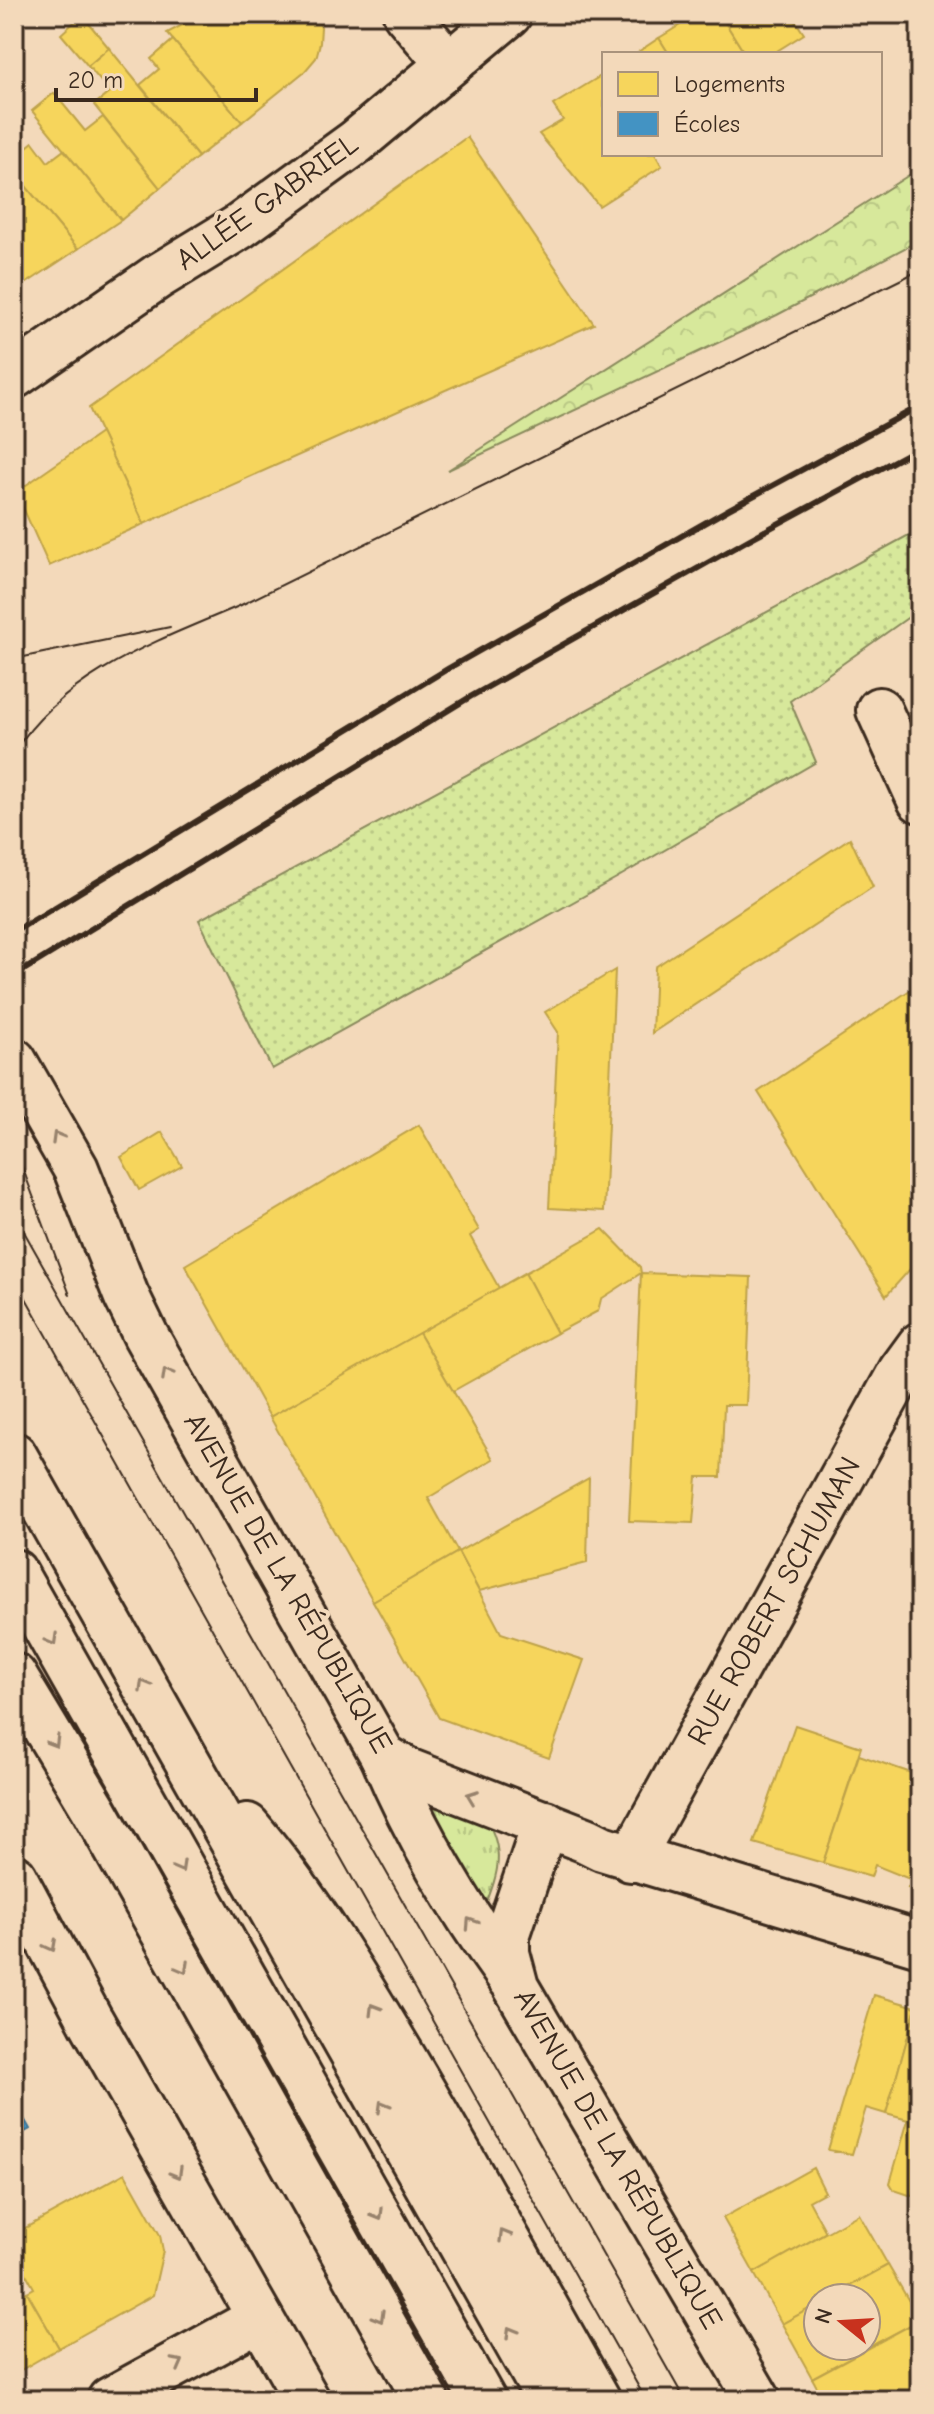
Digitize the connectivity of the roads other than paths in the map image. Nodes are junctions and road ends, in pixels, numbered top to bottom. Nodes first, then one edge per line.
1 (406, 14) edge
2 (509, 14) edge
3 (448, 63) junction
4 (14, 376) edge
5 (879, 710) dead end
6 (920, 800) edge
7 (14, 1061) edge
8 (920, 1345) edge
9 (14, 1455) edge
10 (14, 1572) edge
11 (14, 1676) edge
12 (177, 1742) junction
13 (383, 1756) junction
14 (545, 1823) junction
15 (631, 1859) junction
16 (14, 1877) edge
17 (920, 1944) edge
18 (516, 1987) junction
19 (260, 2318) junction
20 (110, 2400) edge
21 (307, 2400) edge
22 (426, 2400) edge
23 (483, 2400) edge
24 (549, 2400) edge
25 (598, 2400) edge
26 (758, 2400) edge

1 - 3 street
2 - 3 street, ALLÉE GABRIEL
3 - 4 street, ALLÉE GABRIEL
5 - 6 street
13 -> 7 street, AVENUE DE LA RÉPUBLIQUE
8 - 15 street, RUE ROBERT SCHUMAN
12 -> 9 street
10 -> 23 street
11 -> 22 street
24 -> 12 street
25 -> 12 street
14 -> 13 street, AVENUE DE LA RÉPUBLIQUE
18 -> 13 street
14 - 15 street
14 - 18 street, AVENUE DE LA RÉPUBLIQUE
15 - 17 street
16 -> 19 street
18 - 26 street, AVENUE DE LA RÉPUBLIQUE
20 -> 19 street
19 - 21 street

